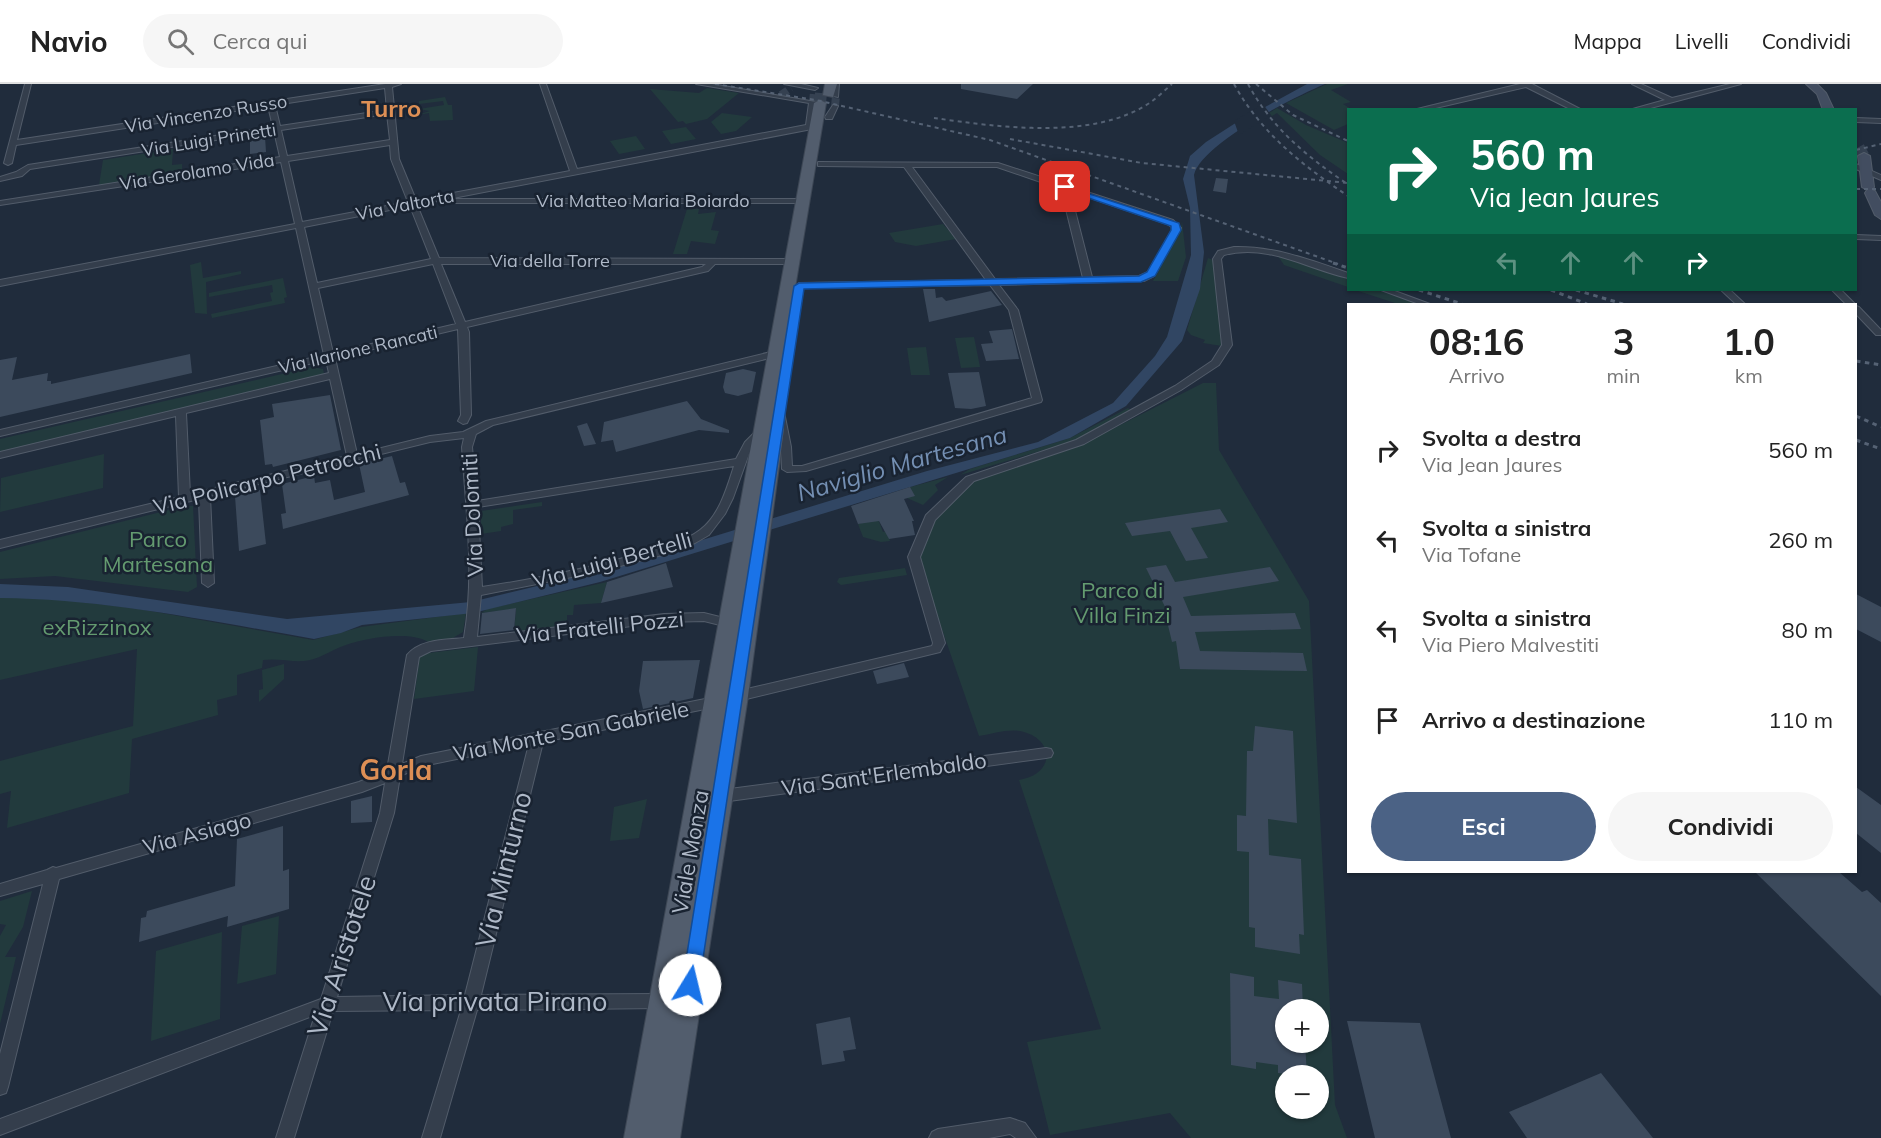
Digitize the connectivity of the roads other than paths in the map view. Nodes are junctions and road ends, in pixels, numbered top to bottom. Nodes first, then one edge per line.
1 (28, 84) edge
2 (340, 84) edge
3 (399, 84) edge
4 (543, 84) edge
5 (699, 84) edge
6 (836, 84) edge
7 (1527, 84) edge
8 (1635, 84) edge
9 (1738, 84) edge
10 (1811, 84) edge
11 (788, 85) edge
12 (388, 86) junction
13 (340, 94) junction
14 (823, 96) edge
15 (1671, 100) junction
16 (271, 104) junction
17 (1425, 108) edge
18 (1575, 108) edge
19 (1640, 108) edge
20 (1828, 108) edge
21 (391, 111) junction
22 (1857, 120) edge
23 (1881, 121) edge
24 (812, 129) junction
25 (277, 130) junction
26 (394, 142) junction
27 (13, 143) junction
28 (1864, 156) dead end
29 (284, 159) junction
30 (4, 163) edge
31 (814, 164) junction
32 (907, 165) junction
33 (28, 167) junction
34 (1860, 168) edge
35 (574, 172) junction
36 (1881, 178) edge
37 (3, 179) edge
38 (1065, 187) junction
39 (484, 190) junction
40 (1870, 193) dead end
41 (0, 201) edge
42 (424, 201) junction
43 (484, 201) junction
44 (808, 201) junction
45 (412, 203) junction
46 (1881, 215) edge
47 (300, 225) junction
48 (1857, 237) edge
49 (1881, 238) edge
50 (1857, 242) edge
51 (1881, 243) edge
52 (434, 261) junction
53 (710, 261) junction
54 (790, 262) junction
55 (1347, 276) edge
56 (1088, 279) junction
57 (993, 282) junction
58 (0, 283) edge
59 (313, 286) junction
60 (799, 286) junction
61 (1388, 291) edge
62 (1726, 291) edge
63 (1837, 291) edge
64 (1423, 303) edge
65 (1740, 303) edge
66 (1850, 303) edge
67 (1857, 310) edge
68 (461, 326) junction
69 (1879, 333) dead end
70 (775, 354) junction
71 (330, 357) junction
72 (728, 365) junction
73 (772, 371) junction
74 (334, 375) junction
75 (779, 412) junction
76 (181, 413) junction
77 (470, 427) junction
78 (763, 430) junction
79 (453, 432) joint
80 (0, 433) edge
81 (0, 455) edge
82 (353, 458) junction
83 (738, 462) junction
84 (204, 494) junction
85 (184, 499) junction
86 (471, 505) junction
87 (754, 528) junction
88 (0, 544) edge
89 (208, 583) dead end
90 (476, 595) junction
91 (728, 623) junction
92 (470, 642) junction
93 (738, 696) junction
94 (405, 699) joint
95 (715, 702) junction
96 (537, 739) junction
97 (1046, 753) dead end
98 (394, 773) junction
99 (722, 796) junction
100 (53, 873) junction
101 (0, 890) edge
102 (472, 1001) junction
103 (675, 1001) junction
104 (326, 1004) junction
105 (0, 1087) edge
106 (0, 1127) edge
107 (1023, 1134) edge
108 (285, 1138) edge
109 (431, 1138) edge
110 (638, 1138) edge
111 (666, 1138) edge
112 (938, 1138) edge

1 - 27 street
2 - 13 street
3 - 12 street, Via Vincenzo Russo
4 - 35 street
5 - 14 street
6 - 14 street, Viale Monza
7 - 17 street
7 - 18 street
8 - 15 street
9 - 15 street
10 - 20 street
11 - 14 street
12 - 13 street, Via Vincenzo Russo
12 - 21 street, Via Dolomiti
13 - 16 street, Via Vincenzo Russo
14 - 24 main road, Viale Monza
14 - 31 main road, Viale Monza
15 - 19 street
16 - 25 street
16 - 27 street, Via Vincenzo Russo
21 - 25 street, Via Luigi Prinetti
21 - 26 street, Via Dolomiti
22 - 23 street
24 - 31 main road, Viale Monza
24 - 35 street, Via Valtorta
25 - 29 street
25 - 33 street, Via Luigi Prinetti
26 - 29 street, Via Gerolamo Vida
26 - 45 street, Via Dolomiti
27 - 30 street
28 - 34 street
29 - 41 street, Via Gerolamo Vida
29 - 47 street
30 - 33 street
31 - 32 street
31 - 44 main road, Viale Monza
32 - 38 street
32 - 57 street
33 - 37 street
34 - 36 street
35 - 39 street, Via Valtorta
37 - 41 street
38 - 56 street
38 - 56 street
39 - 42 street, Via Valtorta
39 - 43 street
40 - 46 street
42 - 43 street, Via Matteo Maria Boiardo
42 - 45 street, Via Valtorta
43 - 44 street, Via Matteo Maria Boiardo
44 - 54 main road, Viale Monza
44 - 60 main road, Viale Monza
45 - 47 street, Via Valtorta
45 - 52 street, Via Dolomiti
47 - 58 street, Via Valtorta
47 - 59 street
48 - 49 street
50 - 51 street
52 - 53 street, Via della Torre
52 - 59 street, Via della Torre
52 - 68 street, Via Dolomiti
53 - 54 street, Via della Torre
53 - 68 street, Via Ilarione Rancati
54 - 70 main road, Viale Monza
55 - 93 street
56 - 57 street
57 - 60 street
57 - 75 street, Viale Monza
59 - 71 street
60 - 75 main road, Viale Monza
61 - 64 street
62 - 65 street
63 - 66 street
67 - 69 street
68 - 71 street, Via Ilarione Rancati
68 - 77 street, Via Dolomiti
70 - 72 street
70 - 73 main road, Viale Monza
71 - 74 street
71 - 80 street, Via Ilarione Rancati
72 - 73 street
72 - 77 street
73 - 78 main road, Viale Monza
74 - 76 street, Via Ilarione Rancati
74 - 82 street
75 - 87 main road, Viale Monza
76 - 81 street, Via Ilarione Rancati
76 - 85 street
77 - 79 street, Via Dolomiti
77 - 86 street, Via Dolomiti
78 - 83 street
78 - 87 main road, Viale Monza
79 - 82 street, Via Policarpo Petrocchi
82 - 84 street, Via Policarpo Petrocchi
83 - 86 street
83 - 90 street, Via Luigi Bertelli
84 - 85 street, Via Policarpo Petrocchi
84 - 89 street
85 - 88 street, Via Policarpo Petrocchi
86 - 90 street, Via Dolomiti
87 - 91 main road, Viale Monza
87 - 93 main road, Viale Monza
90 - 92 street, Via Dolomiti
91 - 92 street, Via Fratelli Pozzi
91 - 95 main road, Viale Monza
92 - 94 street, Via Fratelli Pozzi
93 - 95 main road
93 - 99 main road, Viale Monza
94 - 98 street, Via Aristotele
95 - 96 street, Via Monte San Gabriele
95 - 103 main road, Viale Monza
96 - 98 street, Via Monte San Gabriele
96 - 102 street, Via Minturno
97 - 99 street, Via Sant'Erlembaldo
98 - 100 street, Via Asiago
98 - 104 street, Via Aristotele
99 - 103 main road, Viale Monza
100 - 101 street, Via Asiago
100 - 105 street
102 - 103 street, Via privata Pirano
102 - 104 street, Via privata Pirano
102 - 109 street, Via Minturno
103 - 110 main road, Viale Monza
103 - 111 main road, Viale Monza
104 - 106 street, Via privata Pirano
104 - 108 street, Via Aristotele
107 - 112 street

